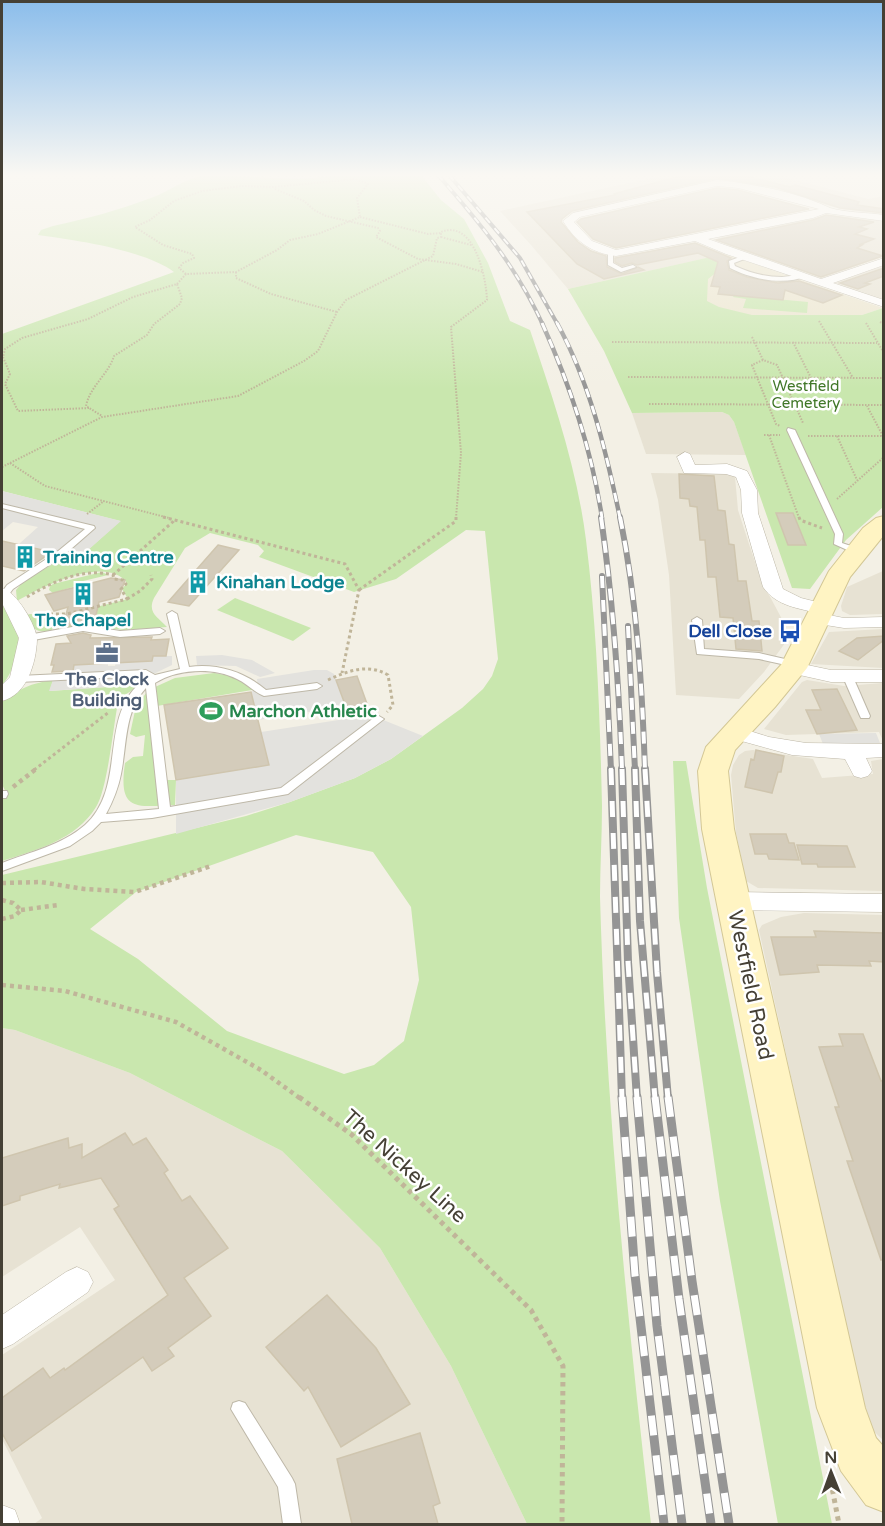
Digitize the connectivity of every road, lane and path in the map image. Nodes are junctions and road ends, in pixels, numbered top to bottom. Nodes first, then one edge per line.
1 (169, 246) edge
2 (282, 246) edge
3 (392, 246) edge
4 (435, 246) edge
5 (472, 246) edge
6 (591, 246) edge
7 (658, 246) edge
8 (718, 246) edge
9 (610, 252) junction
10 (425, 261) junction
11 (884, 261) edge
12 (633, 267) dead end
13 (236, 272) junction
14 (483, 272) junction
15 (186, 274) junction
16 (821, 283) junction
17 (177, 284) junction
18 (884, 304) edge
19 (337, 312) junction
20 (819, 321) dead end
21 (866, 323) dead end
22 (752, 337) dead end
23 (612, 342) dead end
24 (754, 342) junction
25 (793, 342) junction
26 (832, 342) junction
27 (877, 343) junction
28 (883, 352) edge
29 (762, 360) junction
30 (628, 377) dead end
31 (757, 377) junction
32 (782, 378) junction
33 (811, 378) junction
34 (853, 378) junction
35 (884, 378) edge
36 (649, 404) dead end
37 (768, 405) junction
38 (795, 405) junction
39 (866, 405) junction
40 (884, 405) edge
41 (89, 408) junction
42 (102, 417) junction
43 (776, 424) dead end
44 (803, 424) dead end
45 (792, 433) joint
46 (769, 435) dead end
47 (837, 436) junction
48 (883, 436) edge
49 (884, 457) edge
50 (10, 463) junction
51 (687, 464) dead end
52 (2, 467) edge
53 (857, 480) junction
54 (2, 506) edge
55 (827, 507) junction
56 (176, 520) junction
57 (884, 523) edge
58 (848, 543) junction
59 (151, 575) dead end
60 (113, 578) junction
61 (45, 586) junction
62 (359, 590) junction
63 (48, 591) dead end
64 (127, 599) junction
65 (10, 602) edge
66 (172, 614) dead end
67 (821, 614) junction
68 (697, 620) dead end
69 (884, 622) edge
70 (160, 631) dead end
71 (28, 638) junction
72 (794, 666) junction
73 (185, 669) junction
74 (342, 673) junction
75 (884, 676) edge
76 (848, 677) junction
77 (19, 679) junction
78 (152, 680) junction
79 (317, 686) joint
80 (2, 695) edge
81 (132, 698) junction
82 (865, 717) dead end
83 (380, 719) joint
84 (734, 732) junction
85 (883, 751) edge
86 (853, 752) junction
87 (861, 771) dead end
88 (2, 794) edge
89 (165, 812) junction
90 (99, 818) junction
91 (211, 866) dead end
92 (2, 867) edge
93 (2, 883) edge
94 (2, 900) edge
95 (733, 901) junction
96 (884, 903) edge
97 (58, 905) dead end
98 (21, 910) junction
99 (2, 919) edge
100 (2, 985) edge
101 (77, 1282) dead end
102 (2, 1333) edge
103 (239, 1409) dead end
104 (884, 1487) edge
105 (292, 1524) edge
106 (562, 1524) edge

1 - 15 path
2 - 13 path
3 - 10 path
4 - 10 path
5 - 14 path
6 - 9 street
7 - 9 street
8 - 16 street
9 - 12 lane
10 - 14 path
10 - 19 path
11 - 16 street
13 - 15 path
13 - 19 path
14 - 62 path
15 - 17 path
16 - 18 street
17 - 41 path
17 - 41 path
19 - 42 path
20 - 26 path
21 - 27 path
22 - 24 path
23 - 24 path
24 - 25 path
24 - 29 path
25 - 26 path
25 - 33 path
26 - 27 path
26 - 34 path
27 - 28 path
29 - 31 path
29 - 32 path
30 - 31 path
31 - 32 path
31 - 37 path
32 - 33 path
32 - 38 path
33 - 34 path
34 - 35 path
36 - 37 path
37 - 38 path
37 - 43 path
38 - 39 path
38 - 44 path
39 - 40 path
39 - 48 path
41 - 42 path
42 - 50 path
45 - 47 path
45 - 55 lane
46 - 58 path
47 - 48 path
47 - 53 path
49 - 53 path
50 - 52 path
50 - 56 path
51 - 67 street
53 - 55 path
54 - 65 lane
55 - 58 lane
56 - 60 path
56 - 62 path
57 - 58 street, Westfield Road
58 - 67 street, Westfield Road
59 - 64 path
60 - 61 path
60 - 64 path
61 - 63 path
61 - 65 path
62 - 74 path
64 - 65 path
65 - 71 street
66 - 73 lane
67 - 69 street
67 - 72 street, Westfield Road
68 - 72 lane
70 - 71 lane
71 - 77 street
72 - 76 street
72 - 84 street, Westfield Road
73 - 78 lane
73 - 79 lane
74 - 79 path
74 - 83 path
75 - 76 street
76 - 82 lane
77 - 78 lane
77 - 80 street
78 - 81 lane
78 - 89 lane
81 - 88 path
81 - 90 lane
83 - 89 lane
84 - 86 street
84 - 95 street, Westfield Road
85 - 86 street
86 - 87 street
89 - 90 lane
90 - 92 lane
91 - 93 path
94 - 98 path
95 - 96 street
95 - 104 street, Westfield Road
97 - 98 path
98 - 99 path
100 - 106 path, The Nickey Line
101 - 102 street
103 - 105 lane

